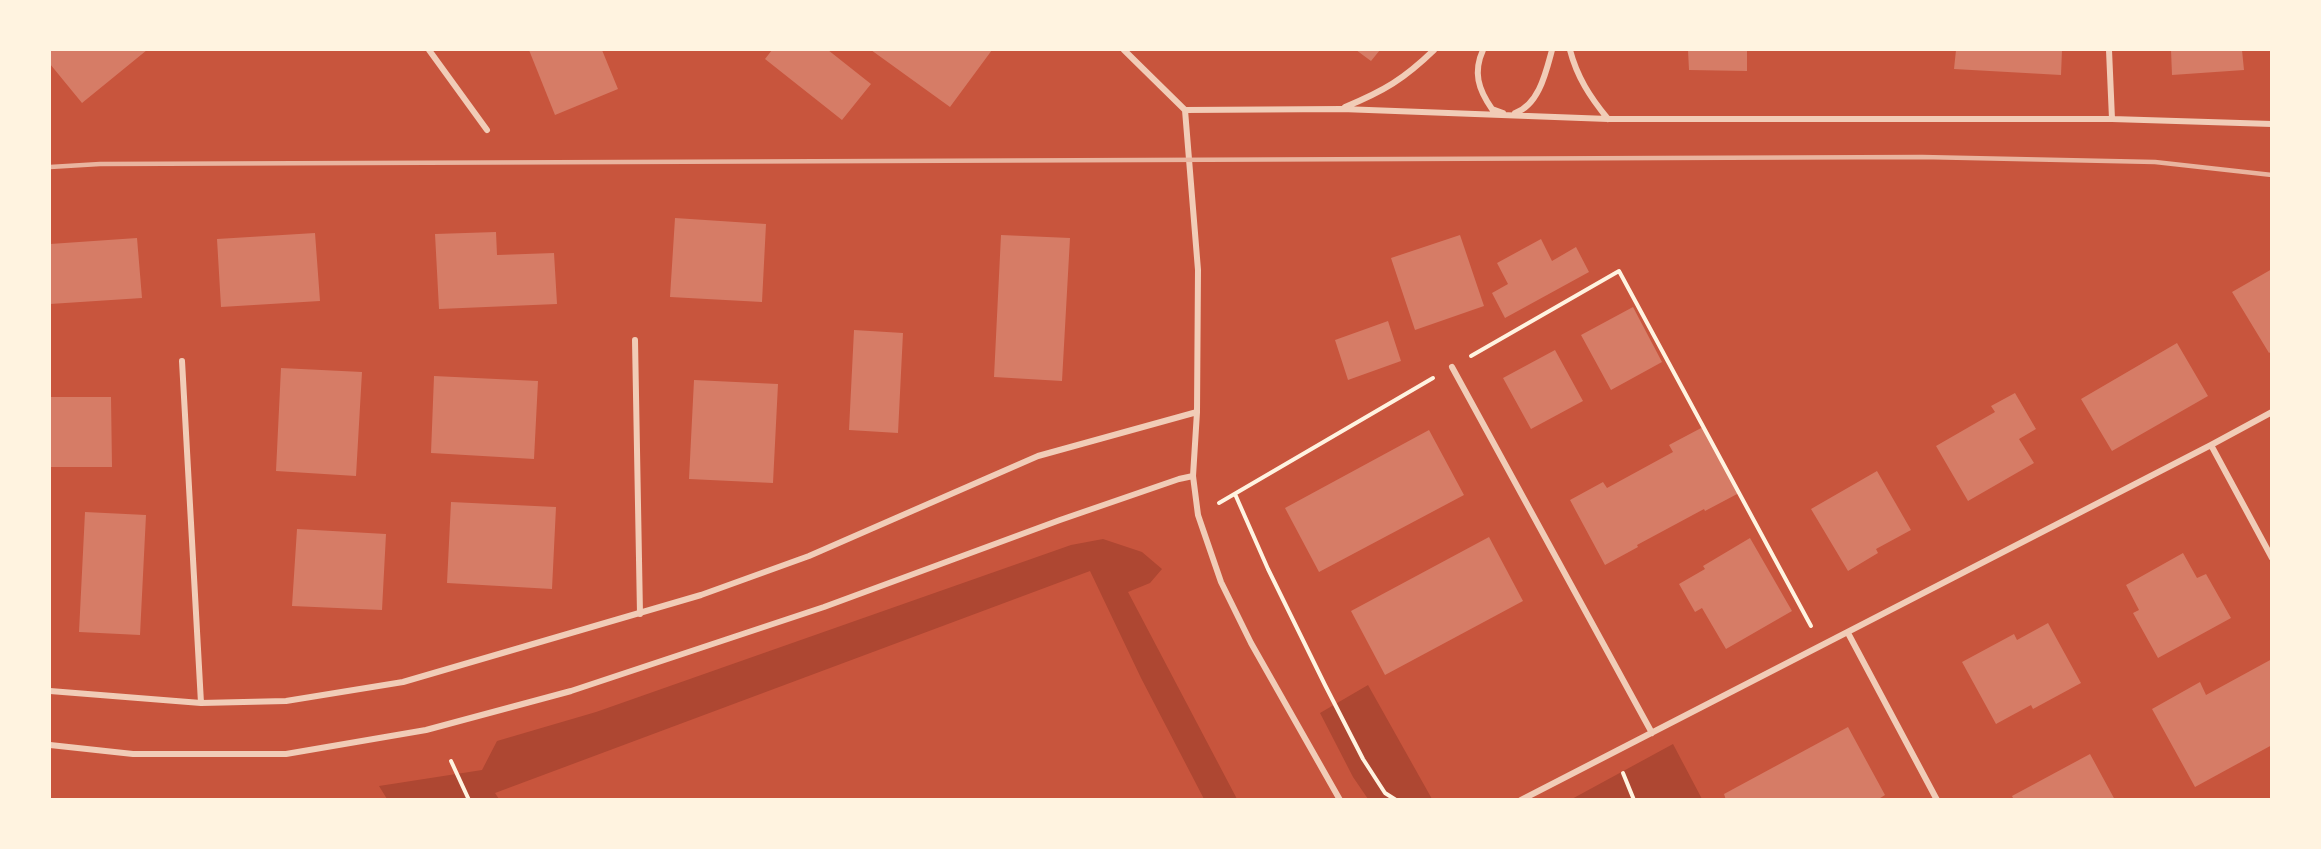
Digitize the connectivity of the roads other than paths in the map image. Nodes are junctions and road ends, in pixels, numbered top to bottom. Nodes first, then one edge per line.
1 (429, 50) edge
2 (1124, 50) edge
3 (1434, 50) edge
4 (1483, 50) edge
5 (1552, 50) edge
6 (1570, 50) edge
7 (2109, 50) edge
8 (1342, 109) junction
9 (1185, 110) junction
10 (1509, 115) junction
11 (1608, 119) junction
12 (2112, 119) junction
13 (2271, 124) edge
14 (487, 130) dead end
15 (635, 340) dead end
16 (182, 361) dead end
17 (1452, 367) road end
18 (1197, 412) junction
19 (2271, 412) edge
20 (2211, 446) junction
21 (1192, 476) junction
22 (2271, 558) edge
23 (640, 614) junction
24 (1848, 633) junction
25 (50, 691) edge
26 (201, 703) junction
27 (1652, 733) junction
28 (50, 745) edge
29 (1340, 800) edge
30 (1521, 800) edge
31 (1937, 800) edge

1 - 14 street
2 - 9 street
3 - 8 street
4 - 10 street
5 - 10 street
6 - 11 street
7 - 12 street
8 - 9 street
8 - 10 street
9 - 18 street
10 - 11 street
11 - 12 street
12 - 13 street
15 - 23 street
16 - 26 street
17 - 27 street
18 - 21 street
18 - 23 street
19 - 20 street
20 - 22 street
20 - 24 street
21 - 28 street
21 - 29 street
23 - 26 street
24 - 27 street
24 - 31 street
25 - 26 street
27 - 30 street

